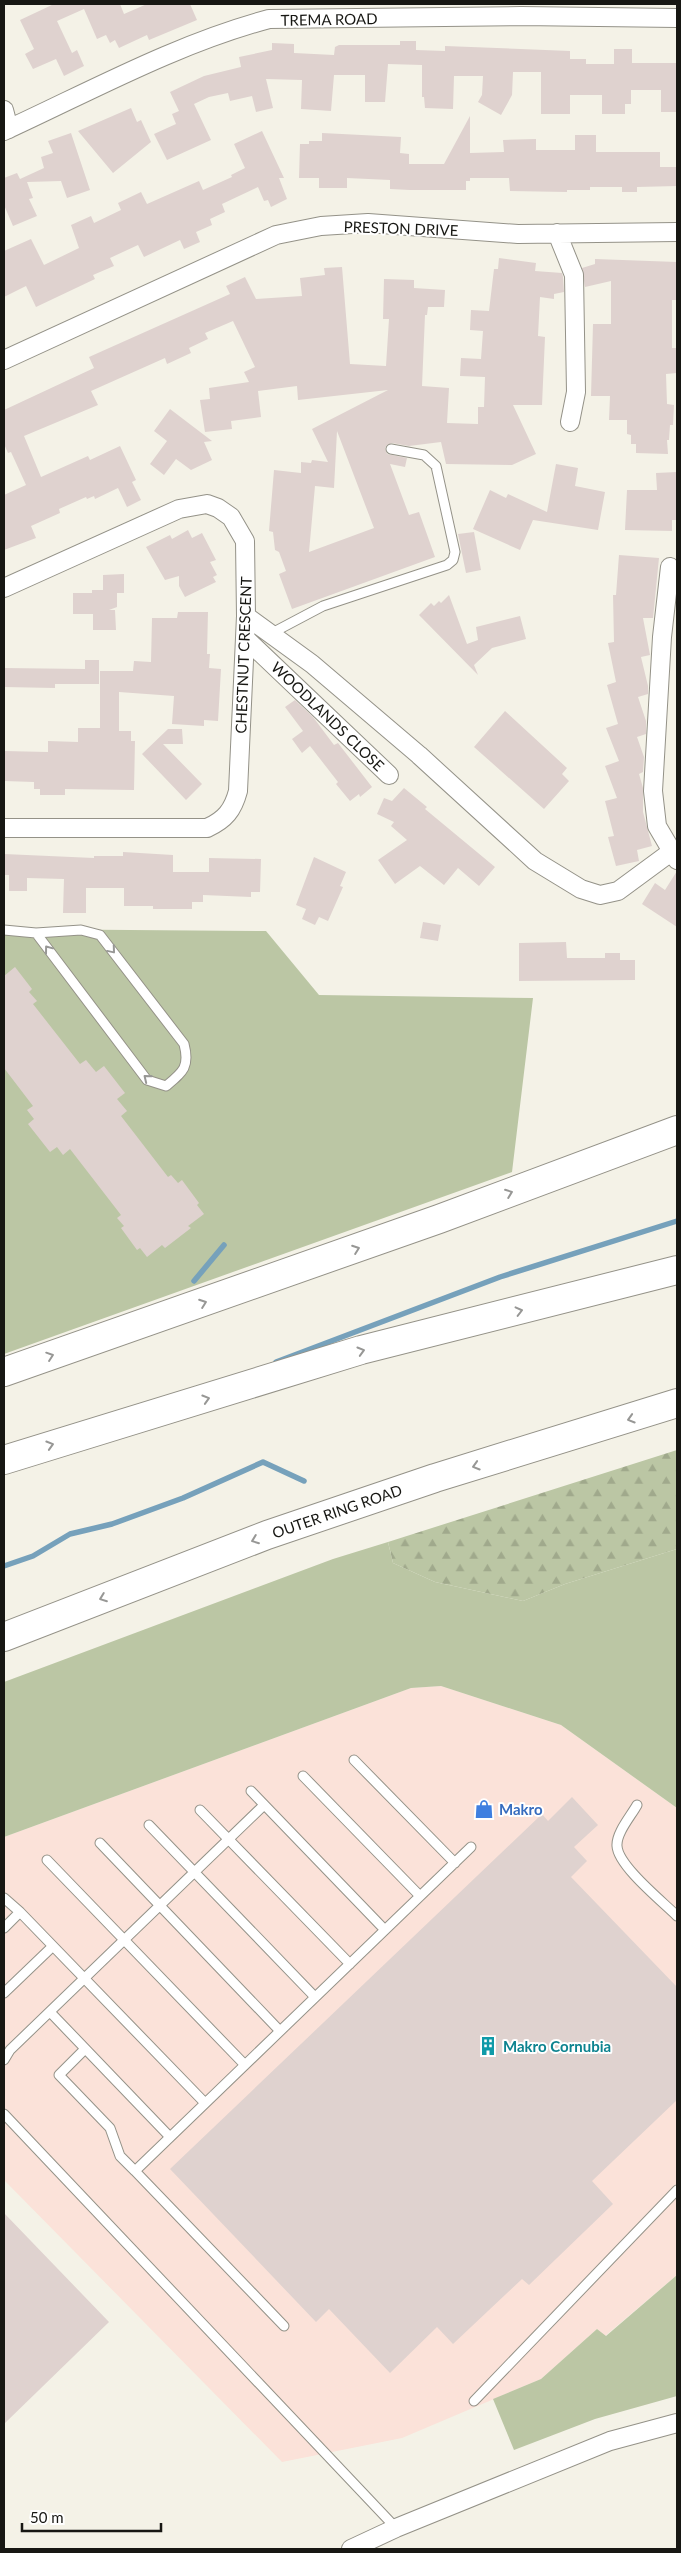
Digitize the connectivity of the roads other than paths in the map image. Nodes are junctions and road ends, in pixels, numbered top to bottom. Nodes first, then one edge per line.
1 (521, 10) edge
2 (677, 18) edge
3 (4, 110) edge
4 (6, 130) edge
5 (677, 232) edge
6 (557, 234) junction
7 (4, 360) edge
8 (570, 422) dead end
9 (391, 449) dead end
10 (670, 568) dead end
11 (4, 588) edge
12 (246, 616) junction
13 (272, 633) junction
14 (245, 638) junction
15 (389, 774) dead end
16 (4, 828) edge
17 (674, 856) edge
18 (4, 930) edge
19 (36, 933) junction
20 (677, 1130) edge
21 (677, 1270) edge
22 (4, 1372) edge
23 (677, 1403) edge
24 (4, 1460) edge
25 (4, 1637) edge
26 (354, 1760) dead end
27 (303, 1776) dead end
28 (251, 1791) dead end
29 (264, 1804) junction
30 (637, 1805) dead end
31 (200, 1810) dead end
32 (149, 1825) dead end
33 (229, 1839) junction
34 (100, 1843) dead end
35 (471, 1847) dead end
36 (47, 1860) dead end
37 (454, 1863) junction
38 (194, 1872) junction
39 (420, 1896) junction
40 (4, 1898) edge
41 (159, 1906) junction
42 (20, 1912) junction
43 (677, 1916) edge
44 (4, 1928) edge
45 (385, 1930) junction
46 (124, 1940) junction
47 (53, 1946) junction
48 (350, 1964) junction
49 (85, 1978) junction
50 (4, 1993) edge
51 (315, 1998) junction
52 (50, 2012) junction
53 (280, 2031) junction
54 (85, 2049) junction
55 (4, 2060) edge
56 (245, 2065) junction
57 (205, 2103) junction
58 (4, 2114) edge
59 (7, 2122) edge
60 (170, 2137) junction
61 (135, 2171) junction
62 (677, 2190) edge
63 (284, 2326) dead end
64 (474, 2400) dead end
65 (677, 2422) edge
66 (396, 2528) junction
67 (351, 2549) edge

1 - 2 street, TREMA ROAD
1 - 4 street, TREMA ROAD
3 - 4 street
5 - 6 street, PRESTON DRIVE
6 - 7 street, PRESTON DRIVE
6 - 8 street
9 - 13 lane
10 - 17 street
11 - 12 street, CHESTNUT CRESCENT
12 - 13 street
12 - 14 street, CHESTNUT CRESCENT
13 - 17 street
14 - 15 street, WOODLANDS CLOSE
14 - 16 street, CHESTNUT CRESCENT
18 - 19 lane
19 -> 19 lane
22 -> 20 highway
24 -> 21 highway
23 -> 25 highway, OUTER RING ROAD
26 - 37 lane
27 - 39 lane
28 - 29 lane
29 - 33 lane
29 - 45 lane
30 - 43 lane
31 - 33 lane
32 - 38 lane
33 - 38 lane
33 - 48 lane
34 - 41 lane
35 - 37 lane
36 - 46 lane
37 - 39 lane
38 - 41 lane
38 - 51 lane
39 - 45 lane
40 - 42 lane
41 - 46 lane
41 - 53 lane
42 - 44 lane
42 - 47 lane
45 - 48 lane
46 - 49 lane
46 - 56 lane
47 - 49 lane
47 - 50 lane
48 - 51 lane
49 - 52 lane
49 - 57 lane
51 - 53 lane
52 - 54 lane
52 - 55 lane
53 - 56 lane
54 - 60 lane
54 - 61 lane
56 - 57 lane
57 - 60 lane
58 - 59 lane
59 - 66 lane
60 - 61 lane
61 - 63 lane
62 - 64 lane
65 - 66 street
66 - 67 street

